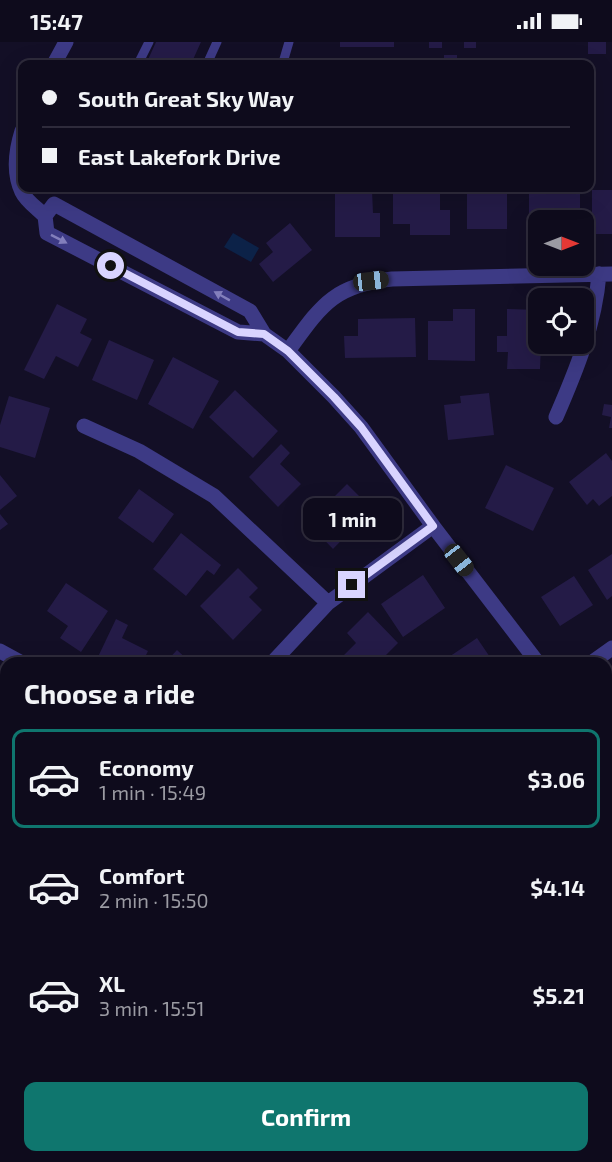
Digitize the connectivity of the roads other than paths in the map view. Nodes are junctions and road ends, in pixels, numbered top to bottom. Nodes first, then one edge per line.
1 (66, 42) edge
2 (149, 42) edge
3 (217, 42) edge
4 (289, 42) edge
5 (56, 60) edge
6 (140, 60) edge
7 (209, 60) edge
8 (285, 60) edge
9 (18, 143) edge
10 (18, 176) edge
11 (23, 192) edge
12 (45, 216) junction
13 (605, 274) edge
14 (264, 334) junction
15 (288, 351) junction
16 (556, 417) dead end
17 (84, 426) dead end
18 (433, 526) junction
19 (328, 603) junction
20 (612, 648) edge
21 (278, 657) edge
22 (533, 657) edge
23 (599, 657) edge

1 - 5 street
2 - 6 lane
3 - 7 lane
4 - 8 lane
9 - 10 street
11 - 12 street
12 -> 14 street
14 -> 12 street
13 - 15 street
13 - 16 street
14 - 15 street
15 - 18 street
17 - 19 street
18 - 19 street
18 - 22 street
19 - 21 street
20 - 23 street

